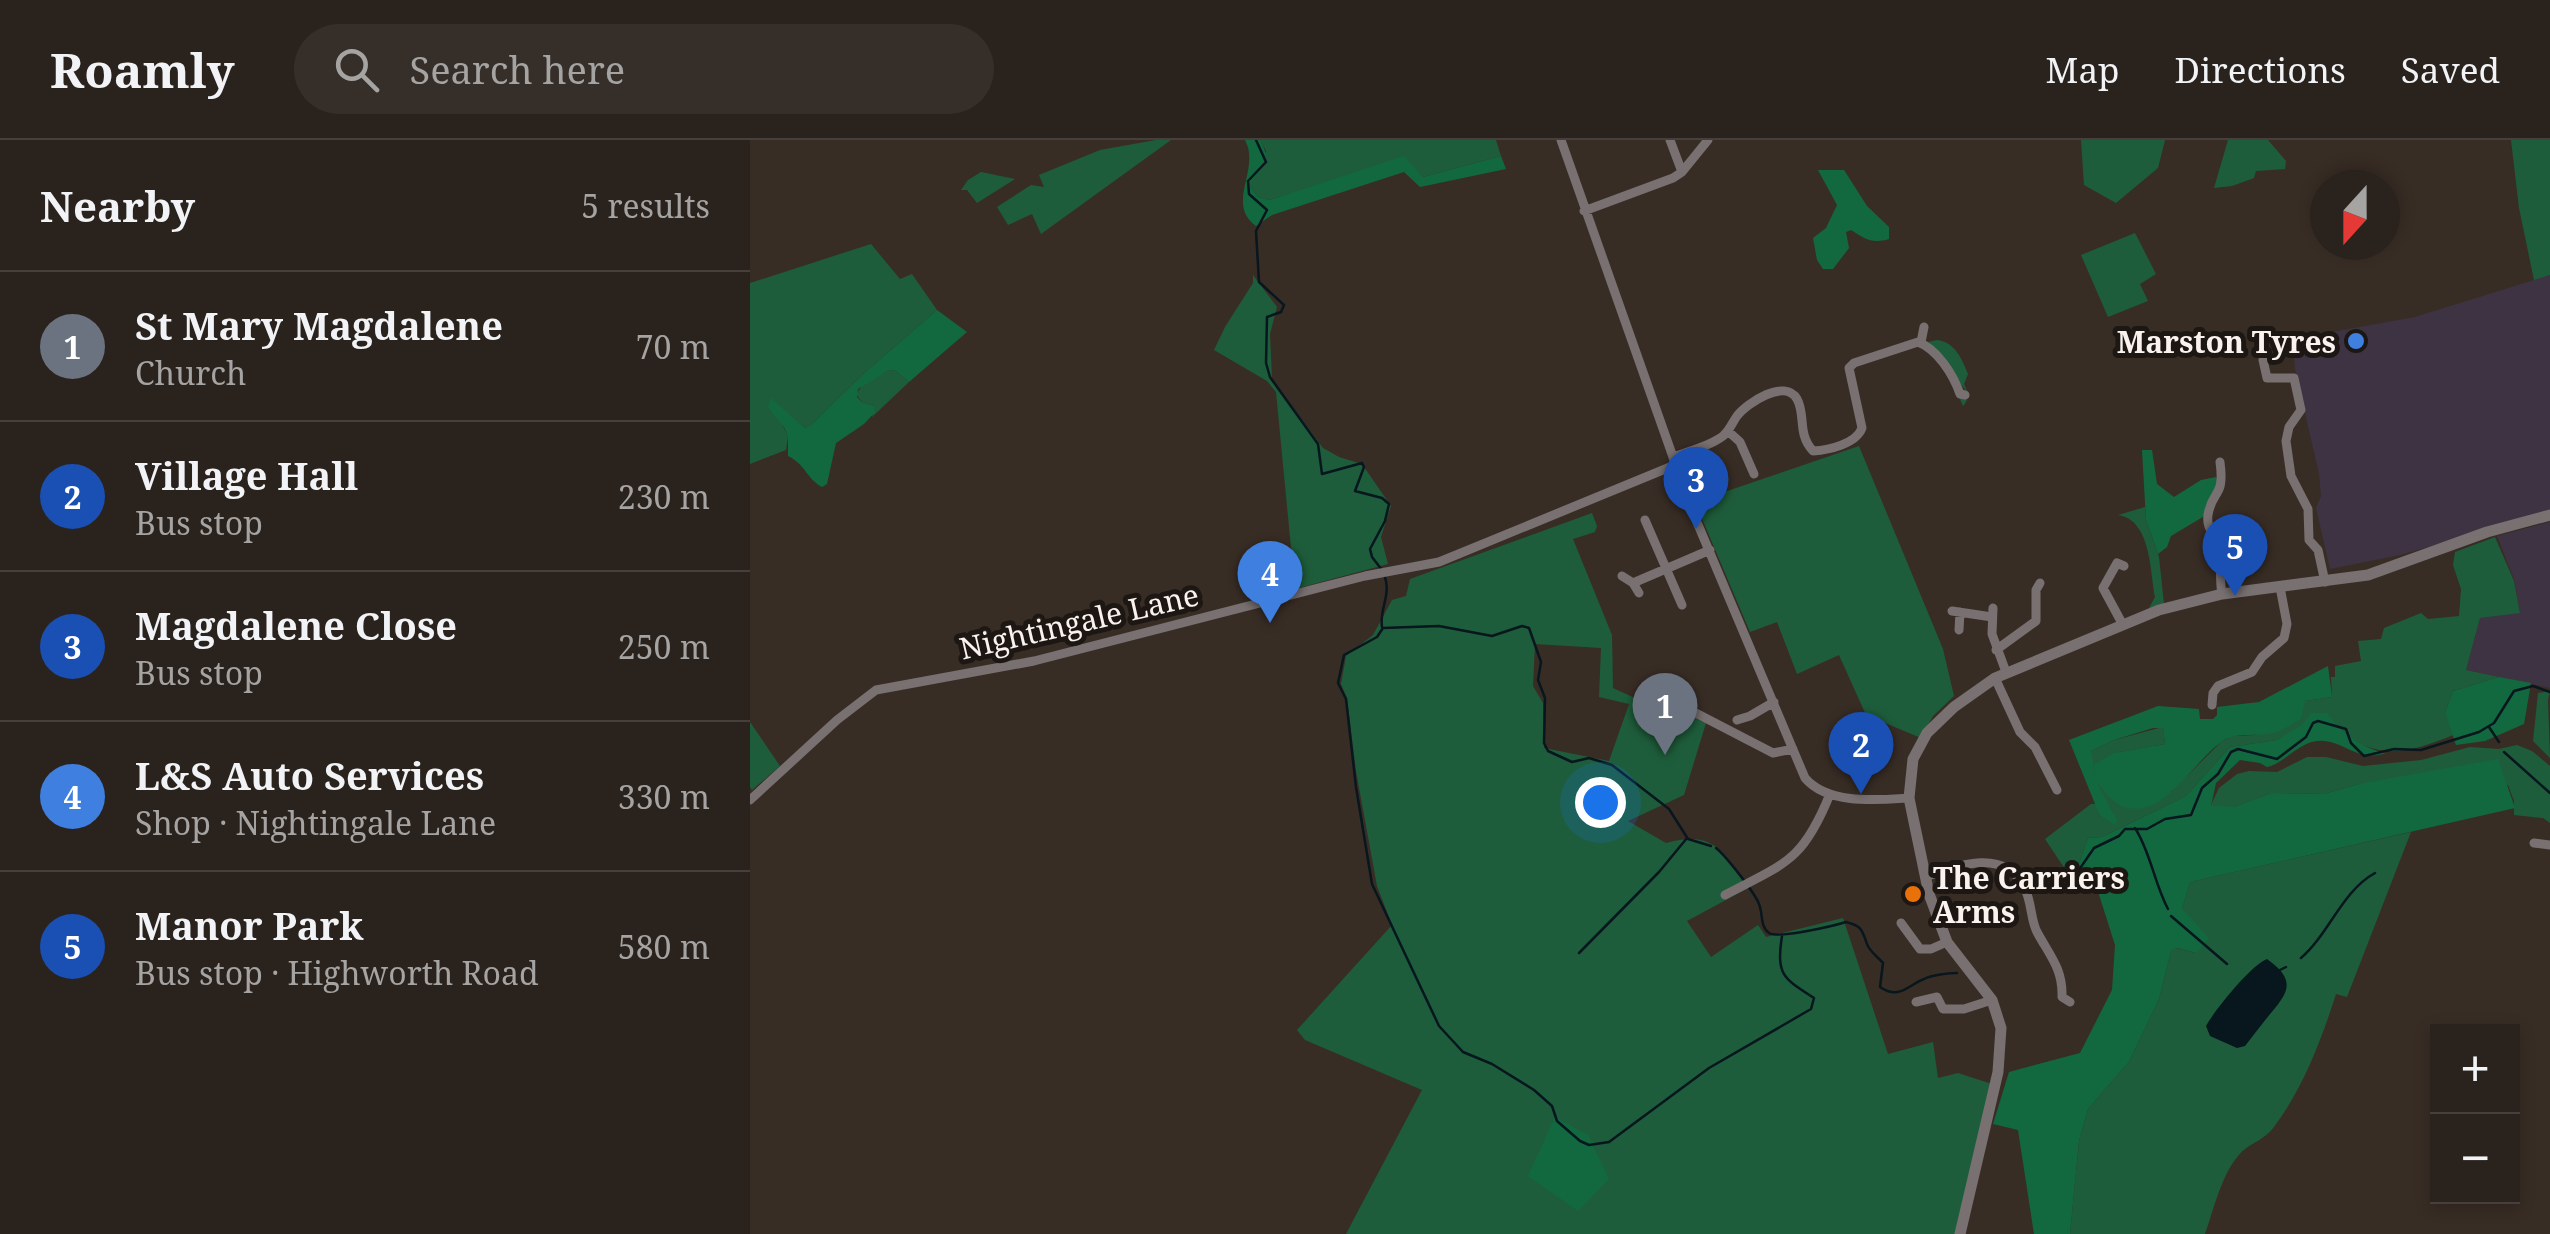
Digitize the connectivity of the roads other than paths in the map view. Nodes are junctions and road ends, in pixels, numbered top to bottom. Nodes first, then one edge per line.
1 (1560, 140) edge
2 (1670, 140) edge
3 (1708, 140) edge
4 (1682, 172) junction
5 (1584, 211) junction
6 (1924, 327) dead end
7 (1921, 342) junction
8 (2263, 360) dead end
9 (1965, 395) dead end
10 (1728, 432) junction
11 (1674, 461) junction
12 (1754, 474) dead end
13 (2209, 474) dead end
14 (2550, 515) edge
15 (1662, 524) dead end
16 (2309, 540) junction
17 (2294, 543) dead end
18 (1710, 550) junction
19 (2116, 550) dead end
20 (1666, 568) junction
21 (1622, 576) dead end
22 (2325, 582) junction
23 (2280, 587) junction
24 (2035, 588) dead end
25 (2222, 594) junction
26 (1682, 605) dead end
27 (2123, 625) junction
28 (1959, 630) dead end
29 (1996, 650) junction
30 (2000, 675) junction
31 (2199, 689) dead end
32 (2213, 692) junction
33 (1653, 695) dead end
34 (1774, 702) junction
35 (2212, 705) dead end
36 (1737, 720) dead end
37 (1793, 749) junction
38 (2062, 767) dead end
39 (2048, 772) junction
40 (2057, 790) dead end
41 (1830, 794) junction
42 (1909, 798) junction
43 (750, 800) edge
44 (2534, 843) dead end
45 (2550, 846) edge
46 (1924, 877) junction
47 (1725, 894) dead end
48 (1901, 923) dead end
49 (1947, 942) junction
50 (1992, 1000) junction
51 (2062, 1000) dead end
52 (1916, 1002) dead end
53 (1960, 1234) edge

1 - 5 street
2 - 4 street
3 - 4 street
4 - 5 street
5 - 11 street
6 - 7 street
7 - 9 street
7 - 10 street, Nightingale Lane
8 - 16 street
10 - 11 street, Nightingale Lane
10 - 12 street
11 - 18 street
11 - 43 street, Nightingale Lane
13 - 25 street
14 - 22 street
15 - 20 street
16 - 17 street
16 - 22 street
18 - 20 street
18 - 34 street
19 - 27 street
20 - 21 street
20 - 26 street
22 - 23 street
23 - 25 street
23 - 32 street
24 - 29 street
25 - 27 street
27 - 30 street
28 - 29 street
29 - 30 street
30 - 39 street
30 - 42 street
31 - 32 street
32 - 35 street
33 - 37 street
34 - 36 street
34 - 37 street
37 - 41 street
38 - 39 street
39 - 40 street
41 - 42 street
41 - 47 street
42 - 46 street
44 - 45 street
46 - 49 street
46 - 51 street
48 - 49 street
49 - 50 street
50 - 52 street
50 - 53 street

